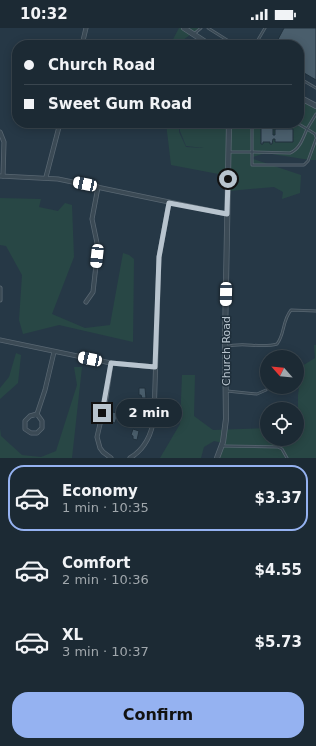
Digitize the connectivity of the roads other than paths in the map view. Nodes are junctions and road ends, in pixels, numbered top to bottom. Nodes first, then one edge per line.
1 (86, 28) edge
2 (184, 28) edge
3 (201, 28) edge
4 (208, 28) edge
5 (265, 28) edge
6 (193, 34) junction
7 (83, 40) edge
8 (202, 40) edge
9 (227, 40) edge
10 (258, 40) edge
11 (304, 81) edge
12 (316, 88) edge
13 (304, 100) edge
14 (316, 106) edge
15 (316, 114) edge
16 (304, 126) edge
17 (59, 128) edge
18 (229, 128) edge
19 (252, 128) edge
20 (307, 128) junction
21 (0, 132) edge
22 (316, 138) edge
23 (228, 152) junction
24 (252, 152) junction
25 (2, 176) edge
26 (46, 177) junction
27 (98, 187) junction
28 (169, 203) junction
29 (227, 214) junction
30 (0, 288) edge
31 (0, 300) edge
32 (86, 302) dead end
33 (316, 311) edge
34 (0, 340) edge
35 (226, 347) junction
36 (54, 352) junction
37 (111, 363) junction
38 (155, 367) junction
39 (226, 391) junction
40 (260, 393) edge
41 (38, 413) junction
42 (222, 446) junction
43 (111, 458) edge
44 (130, 458) edge
45 (217, 458) edge
46 (287, 458) edge

1 - 7 street
2 - 6 street
3 - 6 lane
4 - 9 lane
5 - 10 lane
6 - 8 street
11 - 12 lane
13 - 14 street
15 - 20 lane
16 - 20 lane
17 - 26 street
18 - 23 street, Church Road
19 - 24 lane
20 - 22 lane
20 - 24 lane
21 - 25 street
22 - 24 lane
23 - 24 lane
23 - 29 street, Church Road
25 - 26 street
26 - 27 street
27 - 28 street
27 - 32 street
28 - 29 street
28 - 38 street
29 - 35 street, Church Road
30 - 31 street
33 - 35 lane
34 - 36 street
35 - 39 street, Church Road
36 - 37 street
36 - 41 street
37 - 38 street
37 - 43 street
38 - 44 street
39 - 40 lane
39 - 42 street, Church Road
41 - 41 street
42 - 45 street, Church Road
42 - 46 lane

